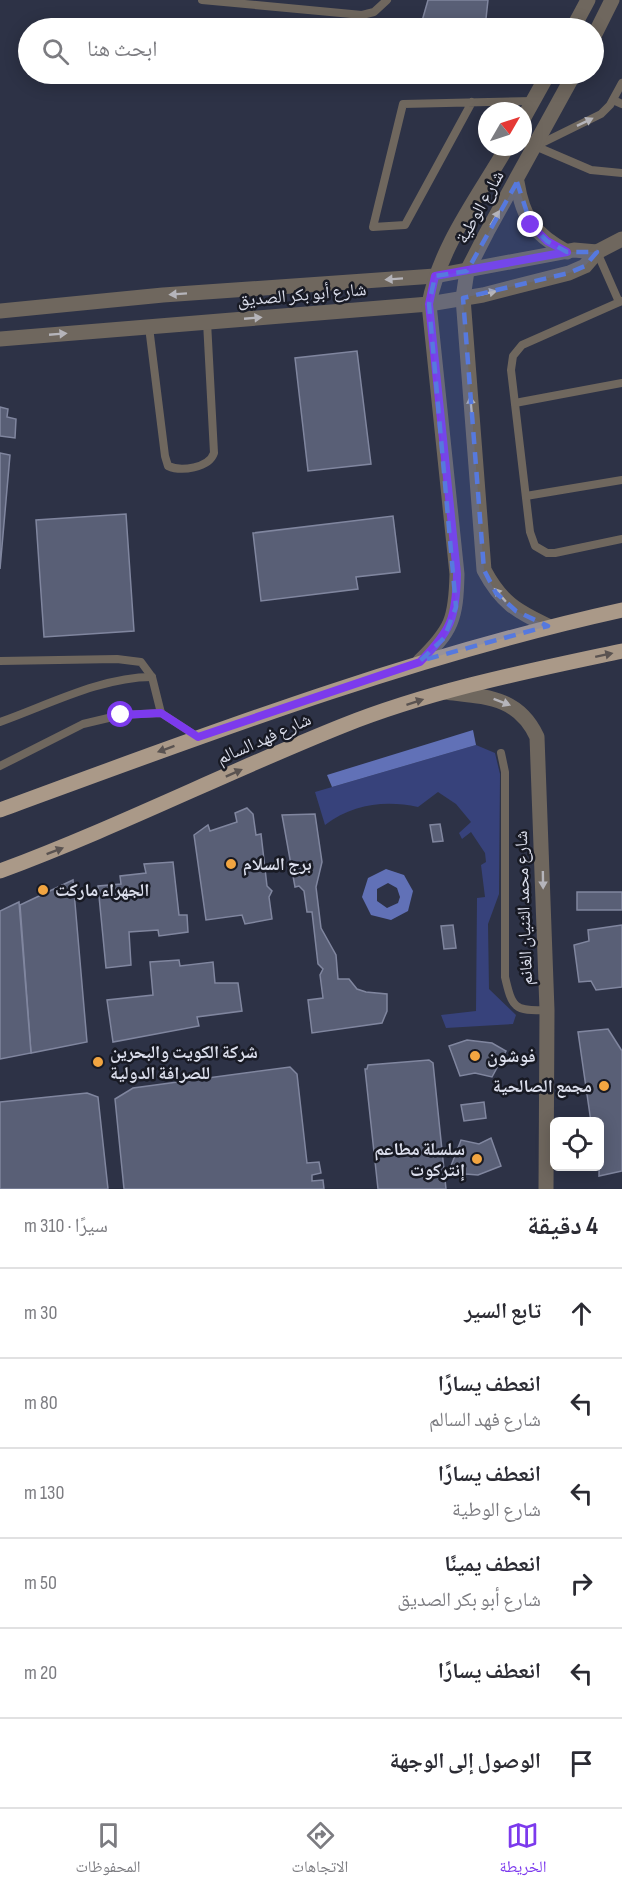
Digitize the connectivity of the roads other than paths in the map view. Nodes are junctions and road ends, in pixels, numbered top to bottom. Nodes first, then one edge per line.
1 (202, 0) edge
2 (387, 0) edge
3 (588, 0) edge
4 (612, 0) edge
5 (578, 18) edge
6 (603, 18) edge
7 (622, 83) edge
8 (542, 84) edge
9 (569, 84) edge
10 (533, 101) joint
11 (472, 102) junction
12 (618, 102) edge
13 (535, 146) junction
14 (502, 156) edge
15 (622, 173) edge
16 (517, 182) junction
17 (622, 239) edge
18 (567, 252) junction
19 (597, 252) junction
20 (467, 271) junction
21 (435, 276) junction
22 (463, 298) junction
23 (621, 301) edge
24 (429, 304) junction
25 (0, 311) edge
26 (207, 322) junction
27 (150, 327) junction
28 (0, 339) edge
29 (622, 383) edge
30 (515, 403) junction
31 (622, 480) edge
32 (526, 496) junction
33 (622, 539) edge
34 (622, 610) edge
35 (548, 626) junction
36 (622, 651) edge
37 (0, 661) edge
38 (420, 662) junction
39 (152, 677) junction
40 (445, 692) junction
41 (161, 713) junction
42 (0, 722) edge
43 (198, 737) junction
44 (501, 753) dead end
45 (0, 766) edge
46 (0, 810) edge
47 (0, 871) edge
48 (546, 1010) junction
49 (546, 1189) edge

1 - 2 lane
3 - 5 street
4 - 6 street
7 - 12 lane
8 - 10 street
9 - 13 street, شارع الوطية
10 - 11 lane
11 - 11 lane
13 -> 12 lane
13 - 15 lane
13 - 16 street, شارع الوطية
14 - 21 street, شارع الوطية
16 - 18 street
20 -> 16 street, شارع الوطية
17 - 19 street, شارع أبو بكر الصديق
18 - 19 street, شارع أبو بكر الصديق
18 - 20 street, شارع أبو بكر الصديق
22 -> 19 street, شارع أبو بكر الصديق
19 - 23 lane
20 - 21 street, شارع أبو بكر الصديق
20 - 22 street, شارع الوطية
21 - 24 street, شارع الوطية
21 -> 25 street, شارع أبو بكر الصديق
22 - 24 street, شارع أبو بكر الصديق
35 -> 22 street, شارع الوطية
23 - 30 lane
26 -> 24 street, شارع أبو بكر الصديق
24 - 38 street, شارع الوطية
26 - 27 street, شارع أبو بكر الصديق
26 - 27 lane
28 -> 27 street, شارع أبو بكر الصديق
29 - 30 lane
30 - 32 lane
31 - 32 lane
32 - 33 lane
34 - 35 main road, شارع فهد السالم
35 - 38 main road, شارع فهد السالم
40 -> 36 main road, شارع فهد السالم
37 - 39 lane
38 - 43 main road, شارع فهد السالم
39 - 41 lane
39 - 42 lane
47 -> 40 main road, شارع فهد السالم
40 -> 48 street, شارع محمد الثنيان الغانم
41 - 43 lane
41 - 45 lane
43 -> 46 main road, شارع فهد السالم
44 - 48 lane
48 - 49 street, شارع محمد الثنيان الغانم

